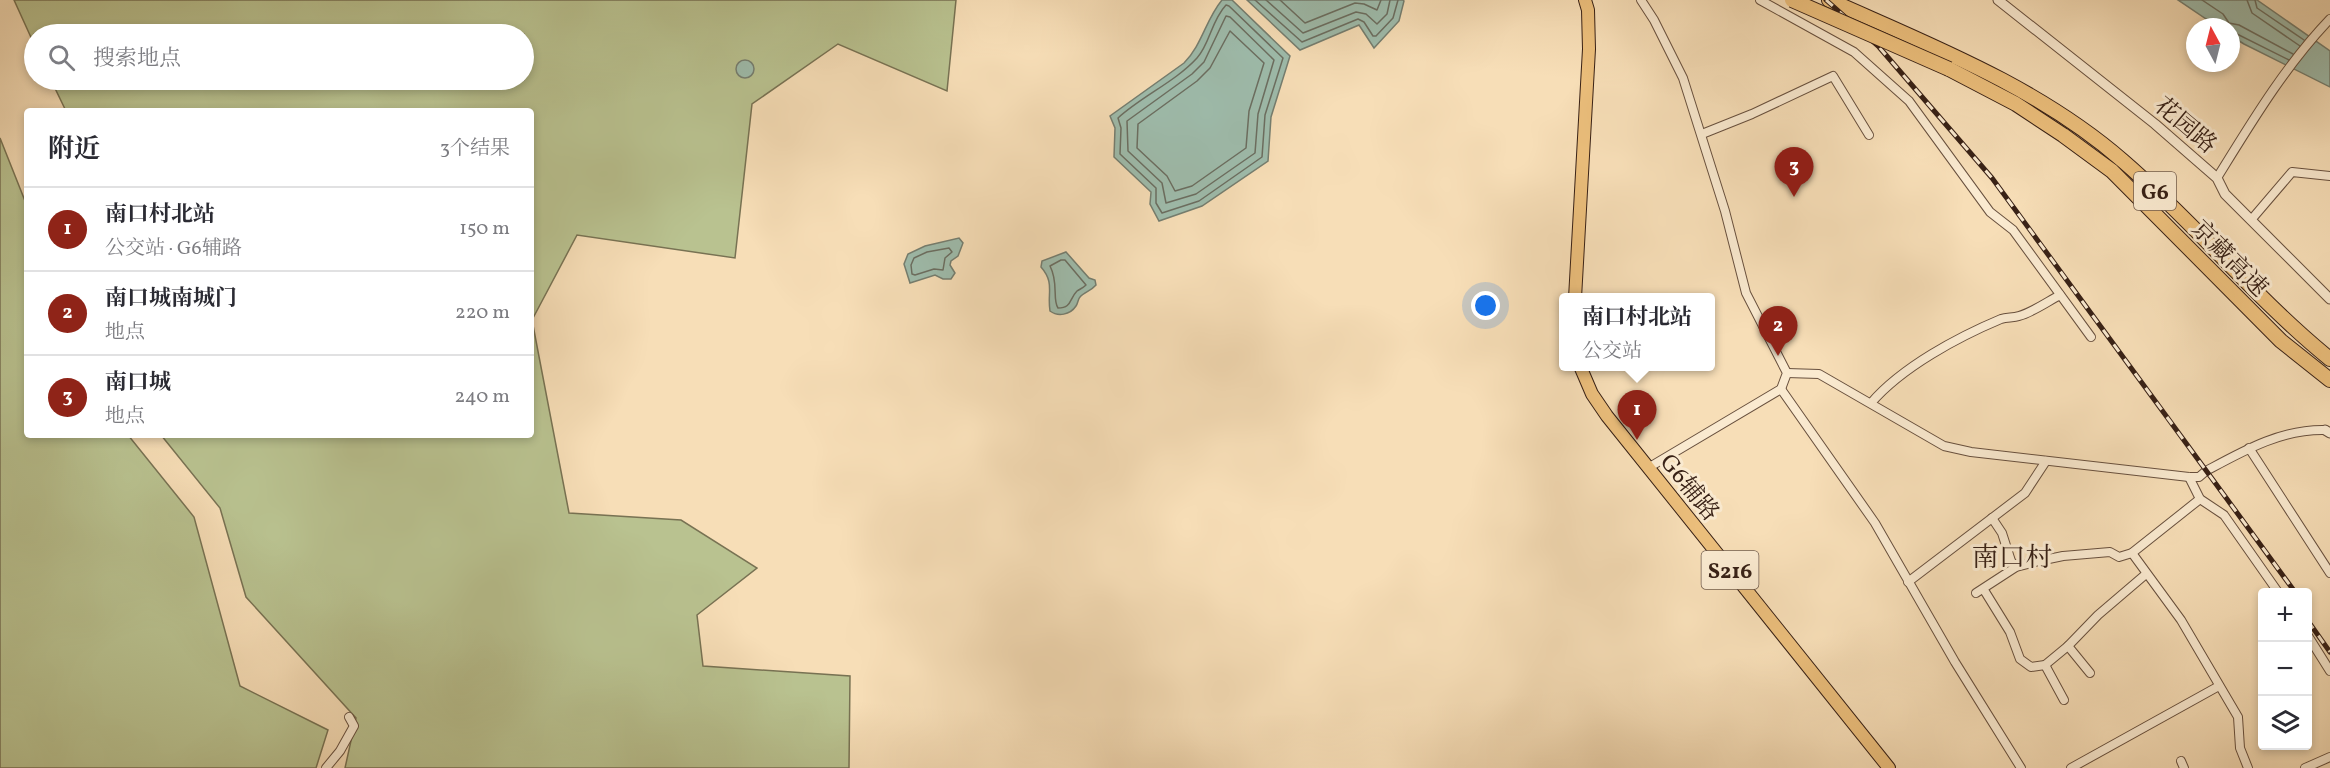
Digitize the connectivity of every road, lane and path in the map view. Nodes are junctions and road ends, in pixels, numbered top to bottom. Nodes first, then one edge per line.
1 (1586, 0) edge
2 (1641, 0) edge
3 (1760, 0) edge
4 (1792, 0) edge
5 (1829, 0) edge
6 (1998, 0) edge
7 (2330, 19) edge
8 (1952, 63) junction
9 (1702, 134) junction
10 (1869, 135) dead end
11 (2330, 176) edge
12 (2217, 178) junction
13 (2251, 220) junction
14 (1575, 293) edge
15 (2060, 295) junction
16 (2330, 299) edge
17 (2091, 338) dead end
18 (2281, 341) junction
19 (2330, 359) edge
20 (1582, 371) edge
21 (1787, 373) junction
22 (2330, 380) edge
23 (1780, 389) junction
24 (2330, 392) edge
25 (1871, 403) junction
26 (2328, 430) edge
27 (2249, 448) junction
28 (2046, 461) junction
29 (1648, 468) junction
30 (2189, 477) junction
31 (2200, 499) junction
32 (1992, 518) junction
33 (2132, 553) junction
34 (2016, 567) junction
35 (2330, 573) edge
36 (2146, 574) junction
37 (1908, 582) junction
38 (2275, 588) edge
39 (1984, 590) junction
40 (1976, 593) dead end
41 (2311, 642) edge
42 (2068, 646) junction
43 (2045, 665) junction
44 (2330, 671) edge
45 (2090, 673) dead end
46 (2219, 686) junction
47 (2064, 700) dead end
48 (349, 717) dead end
49 (2330, 757) edge
50 (326, 768) edge
51 (1889, 768) edge
52 (2021, 768) edge
53 (2071, 768) edge
54 (2248, 768) edge
55 (2305, 768) edge

1 - 14 main road
2 - 9 street
3 - 15 street
4 - 8 highway, G6, bridge
5 - 8 highway, G6
6 - 12 street, 花园路
7 - 12 street
8 - 18 highway, 京藏高速 / G6
8 - 19 highway, 京藏高速 / G6
9 - 10 street
9 - 21 street
11 - 13 street
12 - 13 street, 花园路
13 - 16 street, 花园路
15 - 17 street
15 - 25 street
18 - 22 highway, 京藏高速 / G6
18 - 24 highway
20 - 29 main road, G6辅路 / S216
21 - 23 street
21 - 25 street
23 - 29 street
23 - 37 street
25 - 28 street
26 - 27 street
27 - 30 street
27 - 35 street
28 - 30 street
28 - 32 street
29 - 51 main road, G6辅路 / S216
30 - 31 street
31 - 33 street
31 - 38 street
32 - 34 street
32 - 37 street
33 - 34 street
33 - 36 street
34 - 39 street
36 - 42 street
36 - 46 street
37 - 52 street
39 - 40 street
39 - 43 street
41 - 44 street
42 - 43 street
42 - 45 street
43 - 47 street
46 - 53 street
46 - 54 street
48 - 50 street
49 - 55 street

